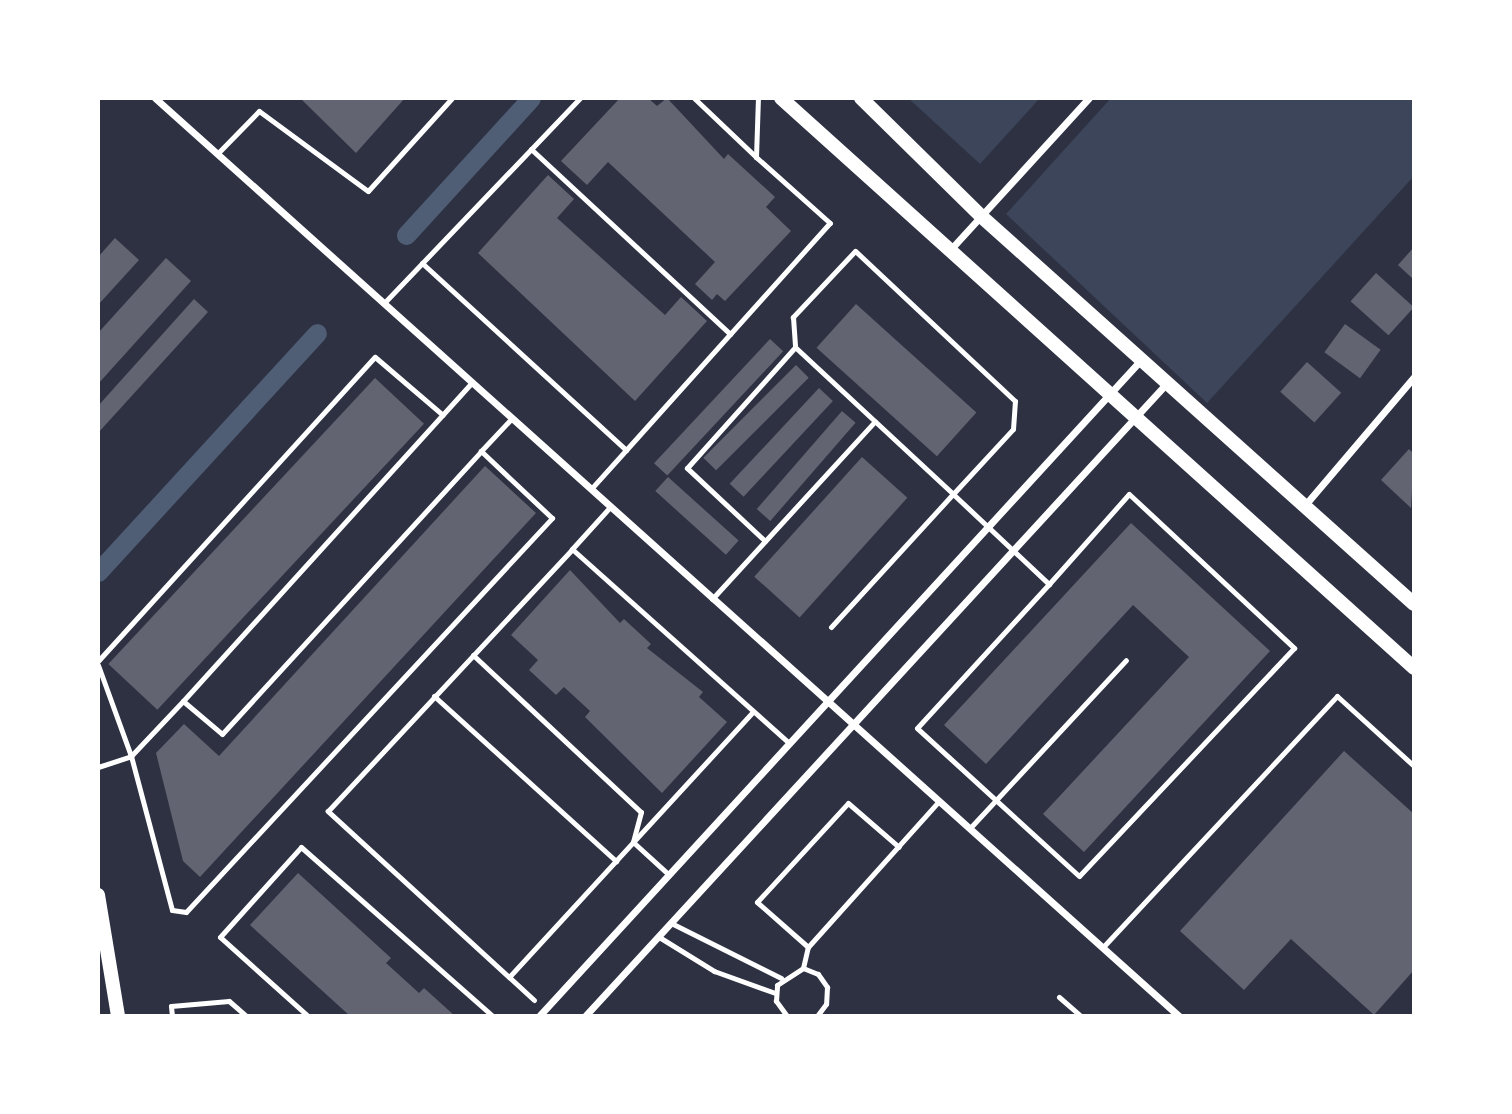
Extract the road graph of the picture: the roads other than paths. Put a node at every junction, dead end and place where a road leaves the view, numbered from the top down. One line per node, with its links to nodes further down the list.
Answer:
1 (155, 98): 10 (street)
2 (452, 98): 10 (lane)
3 (580, 98): 9 (lane)
4 (694, 98): 11 (lane)
5 (758, 98): 11 (lane)
6 (781, 98): 13 (main road)
7 (861, 98): 12 (main road)
8 (1089, 98): 12 (street)
9 (531, 149): 14 (lane); 16 (lane)
10 (217, 154): 15 (street)
11 (756, 157): 16 (lane)
12 (982, 216): 13 (street); 18 (main road)
13 (950, 250): 22 (main road)
14 (422, 264): 15 (lane); 27 (lane)
15 (384, 303): 20 (street)
16 (730, 334): 27 (lane)
17 (795, 348): 26 (lane); 30 (lane); 34 (lane)
18 (1140, 362): 21 (main road); 22 (street)
19 (1414, 377): 31 (street)
20 (472, 383): 23 (lane); 24 (street)
21 (1166, 384): 25 (street); 31 (main road)
22 (1108, 396): 25 (main road); 33 (street)
23 (443, 415): 43 (lane); 46 (lane)
24 (512, 418): 28 (lane); 29 (street)
25 (1134, 419): 36 (street); 44 (main road)
26 (875, 421): 30 (lane); 34 (lane)
27 (626, 450): 29 (lane)
28 (481, 451): 46 (lane); 51 (lane)
29 (591, 489): 32 (street)
30 (953, 494): 33 (lane); 40 (lane)
31 (1305, 505): 39 (main road)
32 (610, 506): 35 (lane); 38 (street)
33 (988, 526): 36 (lane); 47 (street)
34 (765, 541): 38 (lane)
35 (572, 549): 41 (lane); 48 (lane)
36 (1013, 550): 37 (lane); 49 (street)
37 (1049, 583): 54 (lane); 54 (lane)
38 (712, 599): 47 (street)
39 (1414, 604)
40 (831, 627)
41 (473, 655): 45 (lane); 57 (lane)
42 (1126, 660): 54 (lane)
43 (98, 663): 51 (lane)
44 (1414, 668)
45 (434, 696): 59 (lane); 67 (lane)
46 (183, 701): 51 (lane)
47 (827, 702): 49 (street); 50 (street)
48 (753, 712): 50 (lane); 57 (lane)
49 (853, 725): 55 (street); 62 (street)
50 (789, 743): 60 (street)
51 (131, 756): 53 (lane)
52 (1414, 766): 65 (lane)
53 (98, 767)
54 (996, 800): 56 (lane)
55 (939, 801): 56 (street); 58 (lane)
56 (970, 828): 65 (street)
57 (634, 842): 59 (lane); 60 (lane)
58 (898, 847): 64 (lane); 64 (lane)
59 (615, 861): 67 (lane)
60 (668, 874): 77 (street)
61 (98, 895): 72 (main road)
62 (671, 923): 63 (street); 68 (lane)
63 (659, 937): 69 (lane); 78 (street)
64 (808, 947): 66 (lane)
65 (1103, 947): 82 (street)
66 (803, 968): 68 (lane); 80 (lane)
67 (509, 977): 71 (lane)
68 (781, 978): 69 (lane)
69 (775, 993): 79 (lane)
70 (1059, 997): 81 (lane)
71 (534, 1000)
72 (118, 1016)
73 (172, 1016): 74 (lane)
74 (246, 1016)
75 (308, 1016): 76 (lane)
76 (493, 1016)
77 (539, 1016)
78 (585, 1016)
79 (785, 1016)
80 (817, 1016)
81 (1081, 1016)
82 (1179, 1016)

